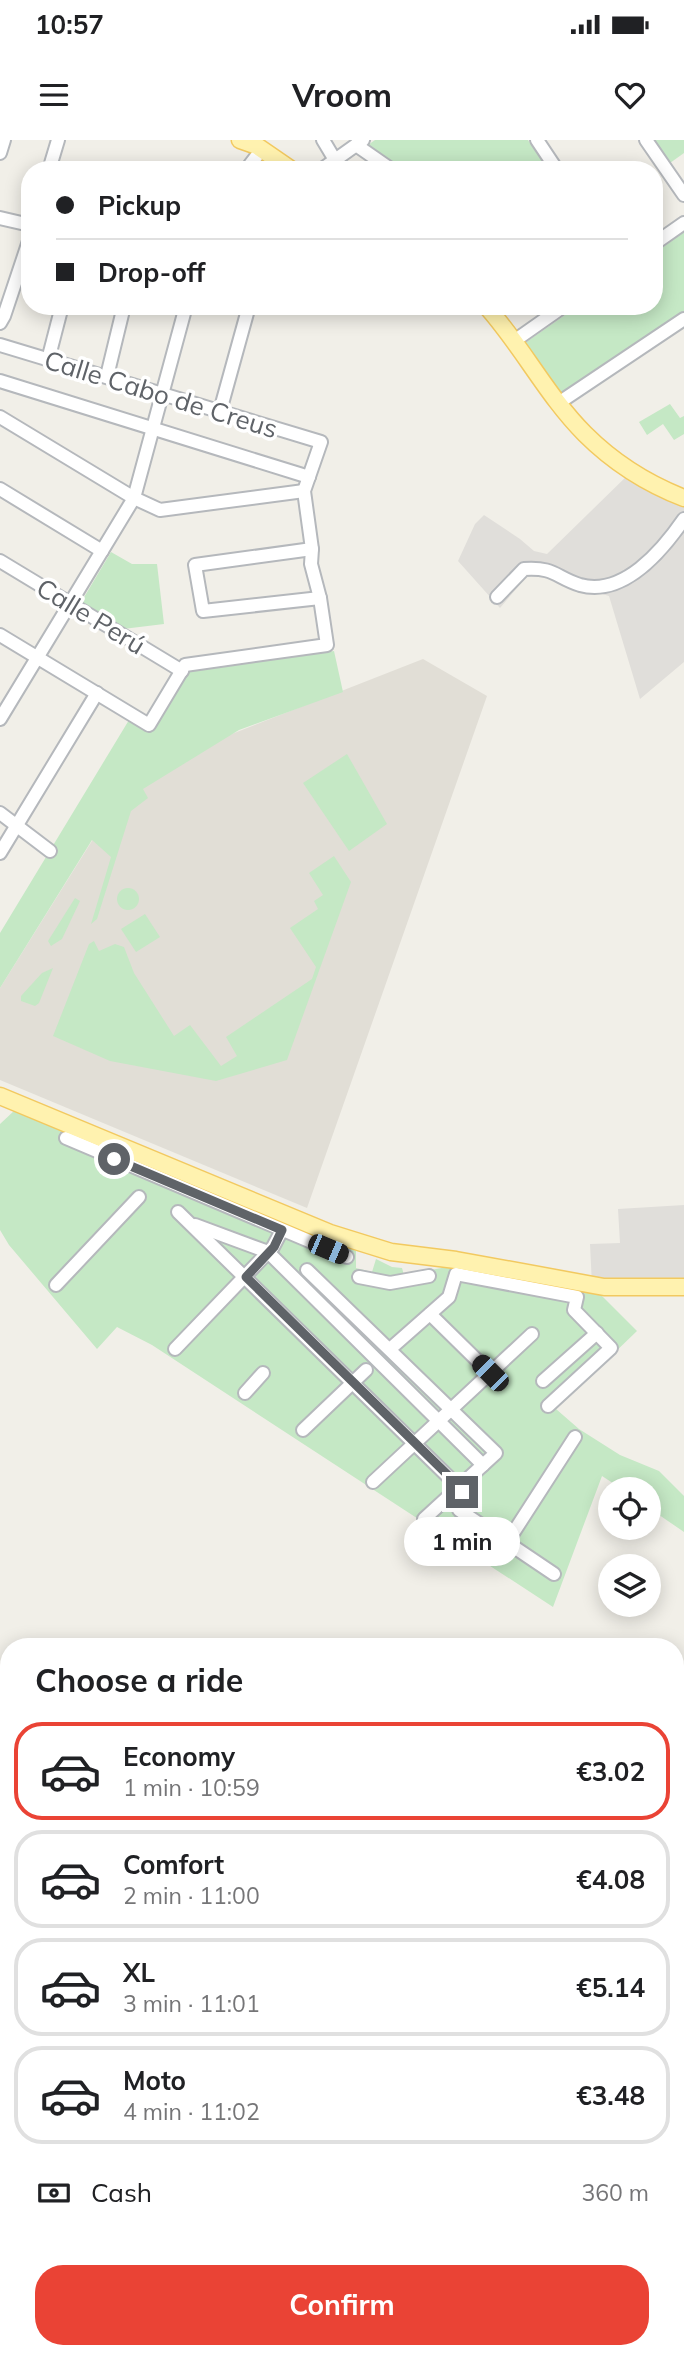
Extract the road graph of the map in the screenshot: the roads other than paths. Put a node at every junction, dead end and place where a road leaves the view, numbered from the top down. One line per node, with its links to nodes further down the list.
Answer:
1 (4, 140): 9 (street)
2 (58, 140): 11 (street)
3 (240, 140): 8 (main road)
4 (323, 140): 10 (street)
5 (537, 140): 15 (street)
6 (646, 140): 16 (street)
7 (359, 142): 10 (street); 14 (street)
8 (265, 143): 12 (street); 13 (main road)
9 (0, 153)
10 (335, 160)
11 (52, 161)
12 (252, 161)
13 (285, 161)
14 (381, 161)
15 (549, 161)
16 (661, 161)
17 (663, 165): 18 (street)
18 (684, 195)
19 (0, 218): 20 (street)
20 (21, 223)
21 (684, 223): 22 (street)
22 (663, 238)
23 (21, 265): 30 (street)
24 (60, 315): 34 (street)
25 (122, 315): 35 (street)
26 (184, 315): 37 (street)
27 (247, 315): 39 (street)
28 (493, 315): 32 (main road)
29 (551, 315): 32 (street)
30 (0, 323)
31 (682, 324): 38 (street)
32 (515, 344): 38 (main road)
33 (0, 345): 34 (street, Calle Cabo de Creus)
34 (48, 360): 35 (street, Calle Cabo de Creus)
35 (107, 376): 37 (street, Calle Cabo de Creus)
36 (0, 382): 41 (street)
37 (163, 393): 39 (street, Calle Cabo de Creus); 41 (street)
38 (561, 405): 46 (main road)
39 (220, 411): 42 (street, Calle Cabo de Creus)
40 (0, 417): 45 (street)
41 (153, 429): 42 (street); 45 (street)
42 (309, 477): 44 (street)
43 (0, 489): 49 (street)
44 (304, 491): 45 (street); 48 (street)
45 (134, 498): 49 (street)
46 (684, 498)
47 (684, 519): 51 (street)
48 (313, 549): 52 (street); 52 (street)
49 (102, 551): 53 (street)
50 (0, 561): 53 (street, Calle Perú)
51 (497, 597)
52 (320, 598): 56 (street)
53 (70, 603): 55 (street); 56 (street, Calle Perú)
54 (0, 635): 55 (street)
55 (37, 658): 57 (street); 58 (street)
56 (181, 671): 57 (street)
57 (97, 694): 60 (street)
58 (0, 719)
59 (0, 813): 60 (street)
60 (16, 826): 61 (street); 62 (street)
61 (50, 851)
62 (0, 853)
63 (0, 1096): 76 (main road)
64 (66, 1138): 68 (street)
65 (139, 1197): 75 (street)
66 (178, 1212): 67 (street)
67 (190, 1223): 69 (street); 73 (street)
68 (282, 1230): 69 (street); 70 (street)
69 (268, 1252): 73 (street); 90 (street)
70 (347, 1257)
71 (307, 1270): 81 (street)
72 (429, 1276): 74 (street)
73 (246, 1277): 80 (street); 86 (street)
74 (359, 1277)
75 (57, 1285)
76 (684, 1287)
77 (430, 1314): 78 (street); 81 (street); 84 (street)
78 (597, 1333): 85 (street); 88 (street)
79 (532, 1334): 84 (street)
80 (175, 1349)
81 (390, 1349): 89 (street)
82 (366, 1370): 86 (street)
83 (263, 1373): 87 (street)
84 (490, 1373): 89 (street)
85 (543, 1381)
86 (353, 1382): 91 (street); 93 (street)
87 (245, 1393)
88 (548, 1406)
89 (451, 1409): 90 (street); 94 (street)
90 (439, 1421): 93 (street); 94 (street)
91 (307, 1425)
92 (575, 1437): 100 (street)
93 (416, 1443): 95 (street); 96 (street)
94 (483, 1465): 96 (street)
95 (373, 1482)
96 (460, 1487): 97 (street); 99 (street)
97 (471, 1499)
98 (459, 1510): 100 (street)
99 (424, 1518)
100 (507, 1541): 101 (street); 102 (street)
101 (497, 1558)
102 (554, 1574)

